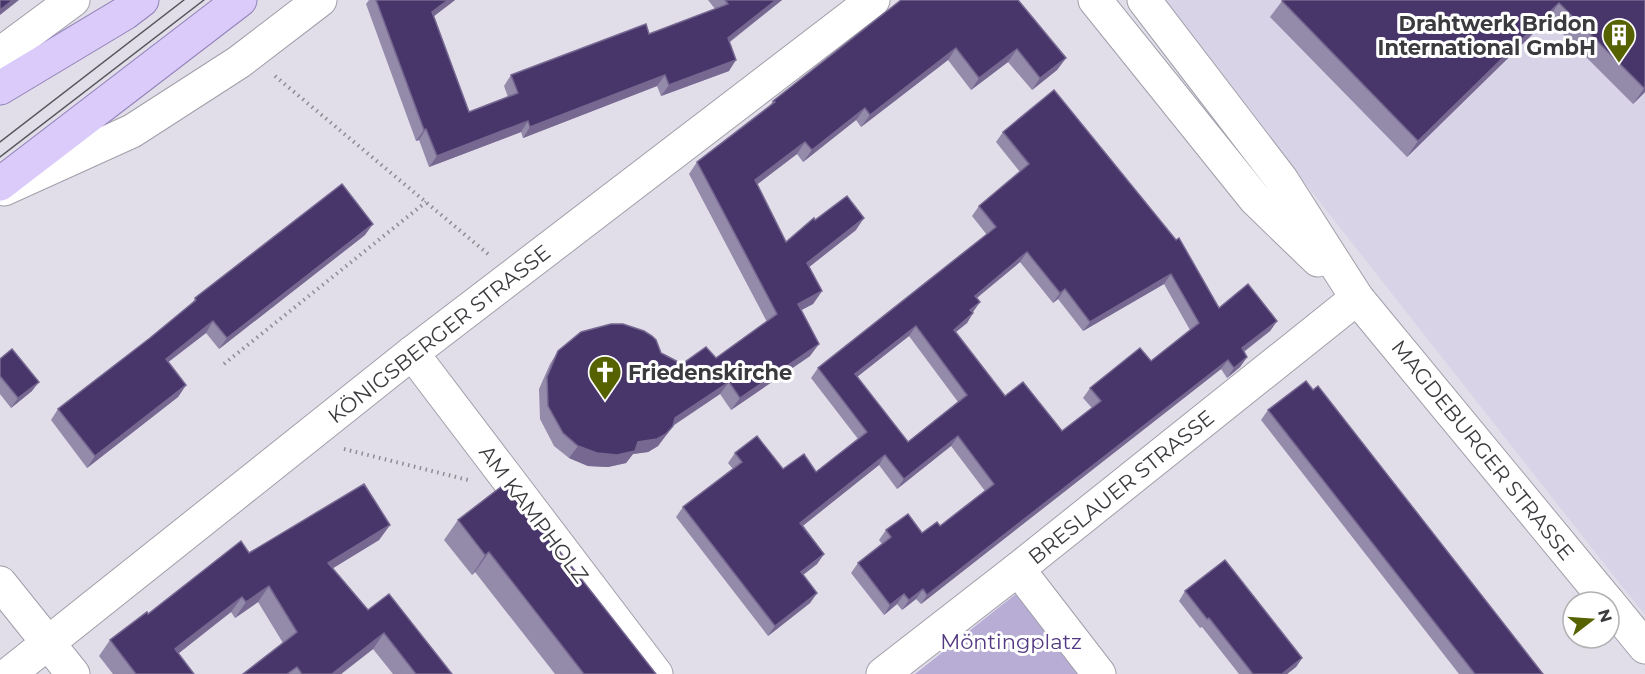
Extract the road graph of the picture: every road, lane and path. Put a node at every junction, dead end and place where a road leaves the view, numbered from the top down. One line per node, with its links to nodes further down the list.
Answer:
1 (73, 0): 8 (street)
2 (142, 0): 10 (main road)
3 (240, 0): 11 (main road)
4 (320, 0): 9 (street)
5 (873, 0): 14 (street, KÖNIGSBERGER STRASSE)
6 (1095, 0): 15 (street, MAGDEBURGER STRASSE)
7 (1144, 0): 15 (street, MAGDEBURGER STRASSE)
8 (0, 54)
9 (249, 54): 12 (street); 13 (path)
10 (0, 88)
11 (0, 184)
12 (0, 191)
13 (426, 202): 14 (path); 17 (path)
14 (514, 275): 16 (street, KÖNIGSBERGER STRASSE)
15 (1358, 298): 20 (street, BRESLAUER STRASSE); 22 (street, MAGDEBURGER STRASSE)
16 (412, 353): 18 (street, KÖNIGSBERGER STRASSE); 19 (street, AM KAMPHOLZ)
17 (224, 364)
18 (306, 439): 19 (path); 23 (street, KÖNIGSBERGER STRASSE)
19 (519, 493): 26 (street, AM KAMPHOLZ)
20 (1018, 569): 27 (street, BRESLAUER STRASSE); 28 (street)
21 (0, 583): 23 (street)
22 (1627, 618)
23 (50, 643): 24 (street, KÖNIGSBERGER STRASSE); 25 (street)
24 (9, 674)
25 (73, 674)
26 (656, 674)
27 (883, 674)
28 (1100, 674)

